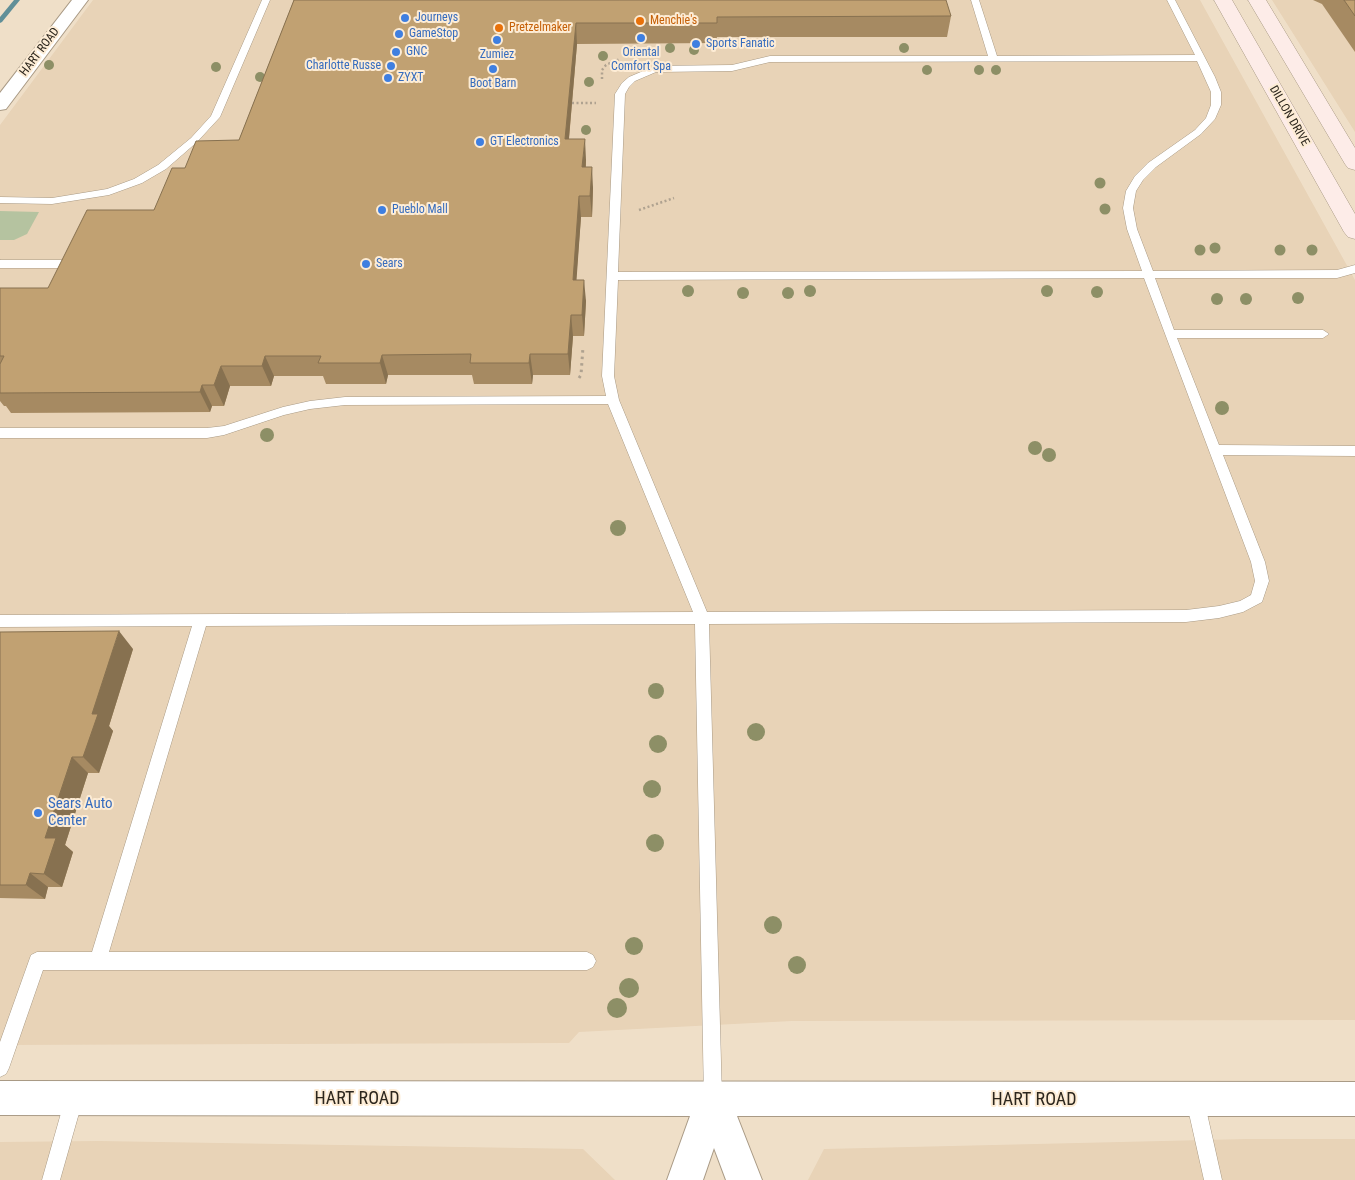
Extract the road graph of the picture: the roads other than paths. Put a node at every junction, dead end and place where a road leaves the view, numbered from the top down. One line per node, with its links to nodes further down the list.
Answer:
1 (80, 0): 9 (street, HART ROAD)
2 (266, 0): 11 (lane)
3 (975, 0): 8 (lane)
4 (1171, 0): 7 (lane)
5 (1223, 0): 12 (main road, DILLON DRIVE)
6 (1258, 0): 10 (main road)
7 (1201, 58): 8 (lane); 16 (lane)
8 (994, 59): 17 (lane)
9 (0, 105)
10 (1355, 164)
11 (0, 200)
12 (1355, 232)
13 (0, 264): 14 (lane)
14 (66, 264)
15 (1355, 269): 16 (lane)
16 (1148, 274): 17 (lane); 18 (lane)
17 (612, 276): 20 (lane)
18 (1170, 334): 19 (lane); 22 (lane)
19 (1324, 334)
20 (613, 400): 21 (lane); 24 (lane)
21 (0, 433)
22 (1215, 450): 23 (lane); 24 (lane)
23 (1355, 451)
24 (702, 618): 25 (lane); 32 (lane)
25 (201, 620): 26 (lane); 28 (lane)
26 (0, 621)
27 (587, 961): 28 (lane)
28 (98, 962): 29 (lane)
29 (0, 1068)
30 (0, 1098): 31 (street, HART ROAD)
31 (74, 1098): 32 (street, HART ROAD); 35 (lane)
32 (713, 1099): 34 (street, HART ROAD); 36 (street); 37 (street)
33 (1355, 1099): 34 (street, HART ROAD)
34 (1195, 1100): 38 (lane)
35 (51, 1180)
36 (685, 1180)
37 (744, 1180)
38 (1213, 1180)

